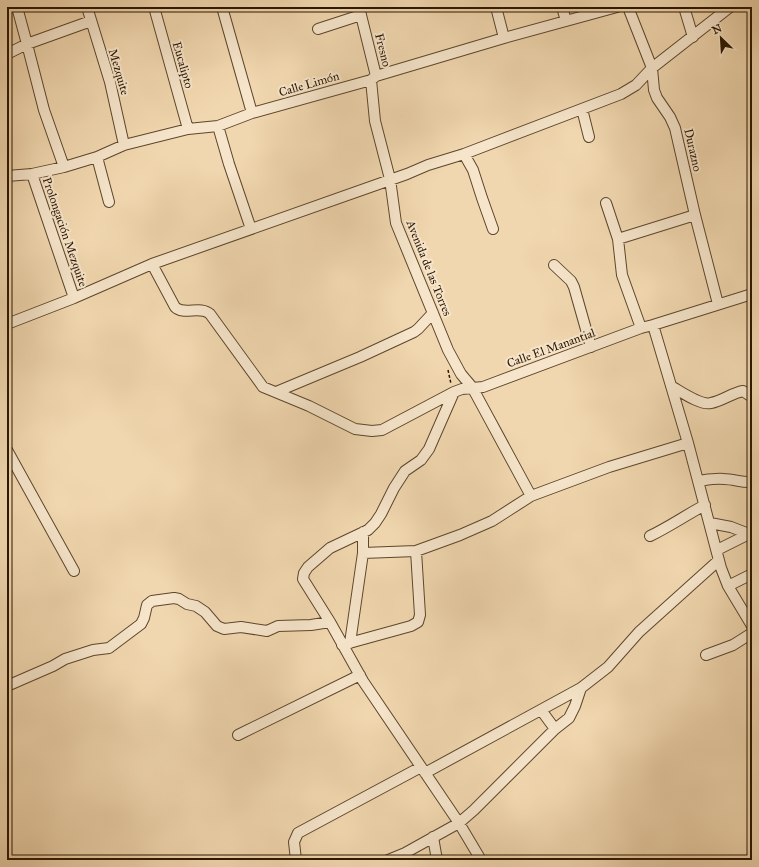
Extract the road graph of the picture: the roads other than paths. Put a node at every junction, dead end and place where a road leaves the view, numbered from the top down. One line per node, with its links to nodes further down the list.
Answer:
1 (17, 7): 17 (street)
2 (87, 7): 12 (street, Mezquite)
3 (154, 7): 24 (street, Eucalipto)
4 (222, 7): 22 (street)
5 (496, 7): 16 (street)
6 (562, 7): 13 (street)
7 (617, 7): 13 (street, Calle Limón)
8 (628, 7): 19 (street, Durazno)
9 (684, 7): 15 (street)
10 (730, 7): 15 (street)
11 (360, 11): 14 (street); 20 (street, Fresno)
12 (91, 21): 17 (street); 26 (street, Mezquite)
13 (566, 21): 16 (street, Calle Limón)
14 (318, 29)
15 (693, 37): 19 (street)
16 (504, 38): 20 (street, Calle Limón)
17 (28, 44): 18 (street); 29 (street)
18 (7, 54)
19 (652, 68): 21 (street); 35 (street, Durazno)
20 (373, 78): 22 (street, Calle Limón); 32 (street, Avenida de las Torres)
21 (582, 109): 25 (street); 27 (street)
22 (252, 113): 23 (street, Calle Limón)
23 (218, 126): 24 (street, Calle Limón); 36 (street)
24 (188, 129): 26 (street, Calle Limón)
25 (590, 137)
26 (124, 146): 28 (street, Calle Limón)
27 (464, 154): 32 (street); 37 (street)
28 (97, 157): 29 (street, Calle Limón); 33 (street)
29 (64, 167): 30 (street, Calle Limón)
30 (32, 174): 31 (street, Calle Limón); 42 (street, Prolongación Mezquite)
31 (7, 176)
32 (390, 179): 36 (street); 44 (street, Avenida de las Torres)
33 (109, 202)
34 (606, 203): 38 (street)
35 (695, 215): 38 (street); 43 (street, Durazno)
36 (251, 229): 39 (street)
37 (494, 230)
38 (618, 239): 47 (street)
39 (152, 264): 42 (street); 51 (street)
40 (554, 265): 48 (street)
41 (752, 294): 43 (street, Calle El Manantial)
42 (74, 298): 45 (street)
43 (718, 304): 46 (street, Calle El Manantial)
44 (433, 313): 50 (street, Avenida de las Torres); 51 (street)
45 (7, 323)
46 (653, 325): 47 (street, Calle El Manantial); 49 (street)
47 (641, 328): 48 (street, Calle El Manantial)
48 (591, 347): 50 (street, Calle El Manantial)
49 (671, 386): 53 (street); 54 (street)
50 (472, 387): 52 (street, Calle El Manantial); 58 (street, Avenida de las Torres)
51 (276, 392): 52 (street, Calle El Manantial)
52 (454, 392): 61 (street)
53 (752, 397)
54 (688, 443): 56 (street); 58 (street)
55 (7, 450): 67 (street)
56 (698, 481): 57 (street); 59 (street)
57 (752, 482)
58 (531, 496): 64 (street)
59 (705, 505): 60 (street); 63 (street)
60 (710, 523): 62 (street); 66 (street)
61 (364, 532): 65 (street); 70 (street)
62 (751, 534): 66 (street)
63 (650, 536)
64 (416, 551): 65 (street); 73 (street)
65 (363, 553): 73 (street)
66 (718, 555): 69 (street); 77 (street)
67 (74, 571)
68 (752, 574): 69 (street)
69 (728, 586): 71 (street)
70 (330, 622): 73 (street); 76 (street)
71 (752, 626)
72 (752, 633): 74 (street)
73 (346, 644): 75 (street)
74 (706, 655)
75 (360, 675): 80 (street); 81 (street)
76 (7, 686)
77 (580, 688): 78 (street); 79 (street)
78 (540, 710): 79 (street); 81 (street)
79 (555, 729): 82 (street)
80 (238, 735)
81 (423, 770): 82 (street); 84 (street)
82 (459, 823): 83 (street); 87 (street)
83 (433, 837): 85 (street); 86 (street)
84 (296, 860)
85 (388, 860)
86 (437, 860)
87 (481, 860)

